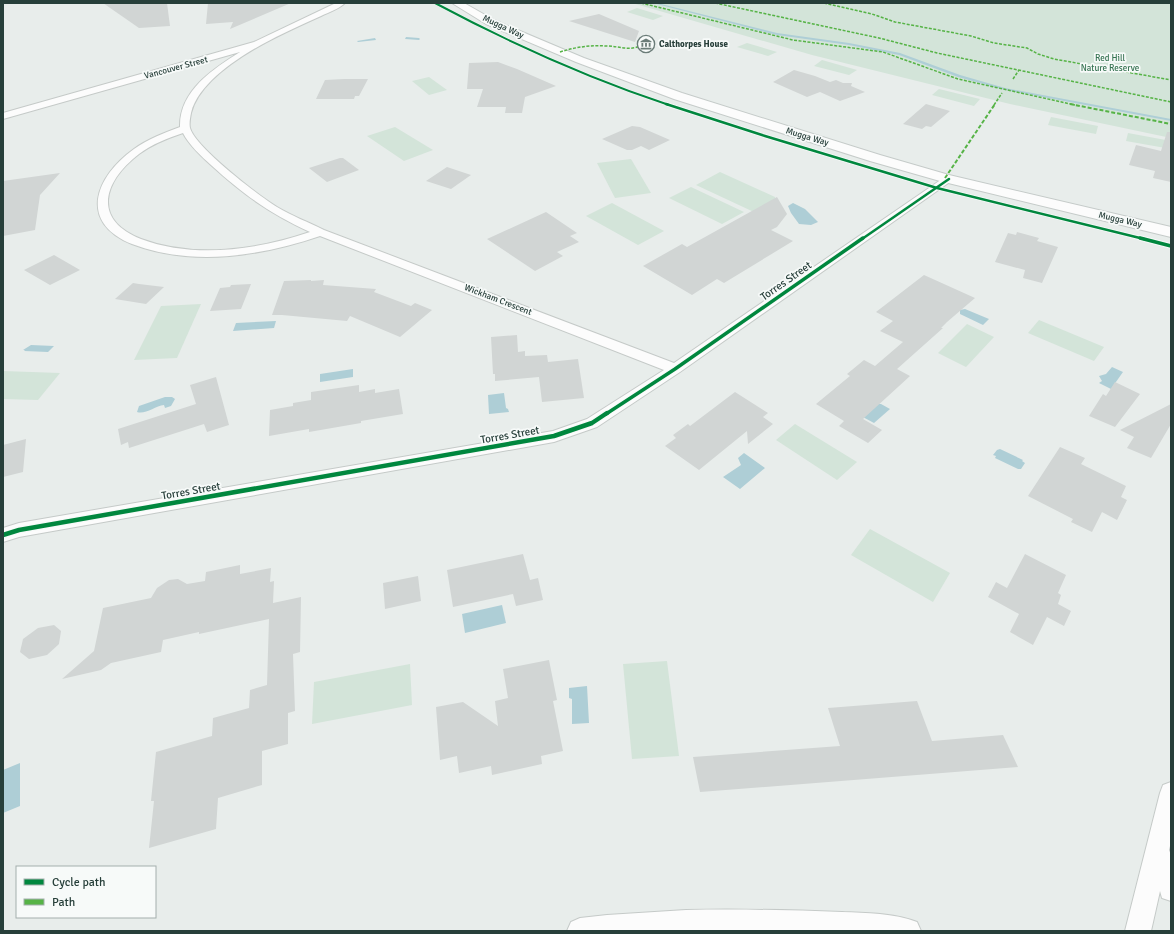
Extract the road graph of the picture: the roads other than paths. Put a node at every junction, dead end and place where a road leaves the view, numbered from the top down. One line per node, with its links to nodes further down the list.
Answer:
1 (342, 3): 3 (street, Vancouver Street)
2 (457, 3): 8 (main road, Mugga Way)
3 (257, 44): 4 (street, Vancouver Street); 5 (street)
4 (184, 65): 5 (street); 6 (street, Vancouver Street)
5 (218, 70): 7 (street)
6 (3, 116)
7 (185, 129): 9 (street, Wickham Crescent); 9 (street)
8 (949, 179): 10 (main road, Mugga Way); 11 (street, Torres Street)
9 (320, 232): 11 (street, Wickham Crescent)
10 (1171, 232)
11 (675, 369): 12 (street, Torres Street)
12 (3, 535)
13 (1171, 793): 14 (street)
14 (1157, 848): 15 (street); 18 (street)
15 (1171, 889)
16 (580, 931): 17 (street)
17 (908, 931)
18 (1138, 931)

